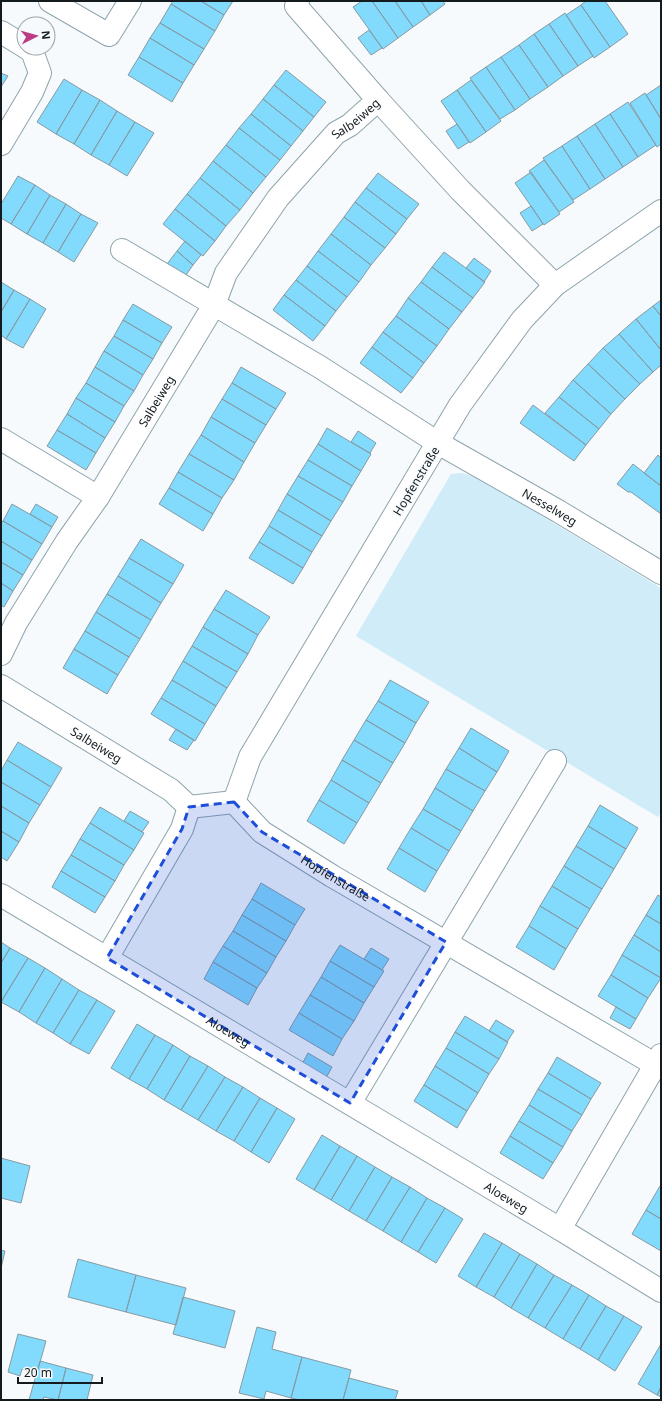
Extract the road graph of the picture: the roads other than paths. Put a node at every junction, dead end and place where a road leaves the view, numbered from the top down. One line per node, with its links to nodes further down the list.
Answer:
1 (50, 1): 2 (street)
2 (130, 1)
3 (298, 1): 7 (street)
4 (1, 32): 5 (street)
5 (16, 41)
6 (32, 56): 8 (street)
7 (378, 100): 11 (street, Salbeiweg); 12 (street, Salbeiweg)
8 (1, 144)
9 (661, 211): 11 (street, Hopfenstraße)
10 (122, 250): 12 (street)
11 (555, 285): 14 (street, Hopfenstraße)
12 (214, 305): 14 (street); 15 (street, Salbeiweg)
13 (1, 439): 15 (street)
14 (438, 443): 16 (street, Nesselweg); 20 (street, Hopfenstraße)
15 (98, 497): 17 (street, Salbeiweg)
16 (661, 573)
17 (1, 654)
18 (1, 686): 21 (street, Salbeiweg)
19 (555, 761): 23 (street)
20 (234, 802): 21 (street); 23 (street, Hopfenstraße)
21 (189, 807): 24 (street)
22 (1, 895): 24 (street, Aloeweg)
23 (446, 942): 25 (street, Hopfenstraße); 26 (street)
24 (107, 958): 26 (street, Aloeweg)
25 (659, 1062): 27 (street)
26 (350, 1103): 27 (street, Aloeweg)
27 (560, 1228): 28 (street, Aloeweg)
28 (661, 1291)

